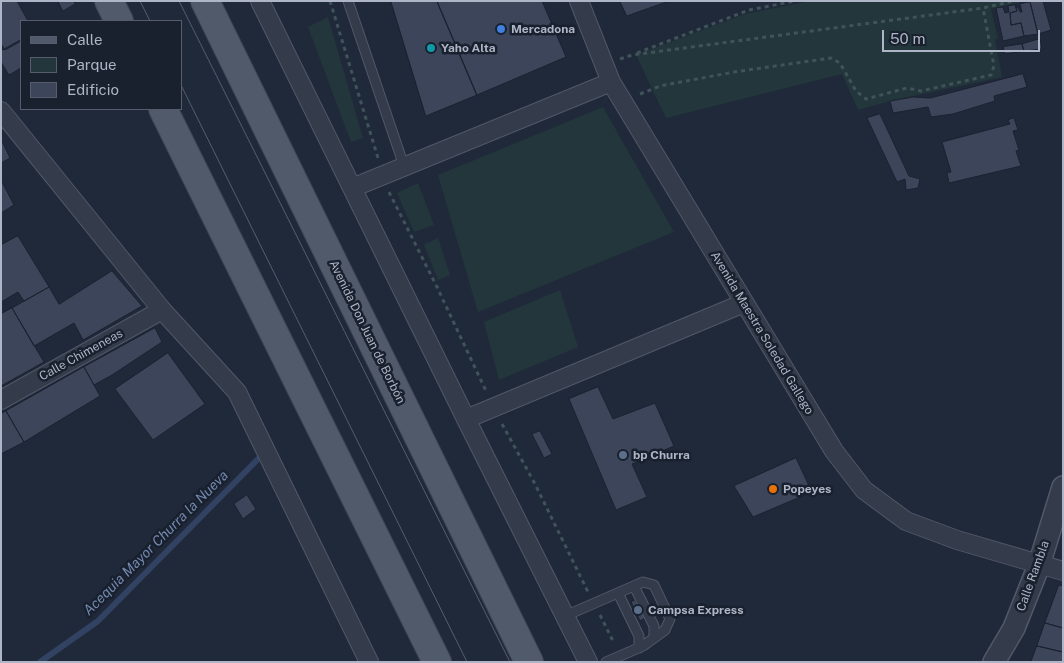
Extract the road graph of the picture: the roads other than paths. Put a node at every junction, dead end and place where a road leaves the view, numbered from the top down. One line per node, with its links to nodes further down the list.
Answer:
1 (109, 1): 6 (main road)
2 (205, 1): 26 (main road, Avenida Don Juan de Borbón)
3 (260, 1): 11 (street)
4 (348, 1): 10 (lane)
5 (579, 1): 7 (street, Avenida Maestra Soledad Gallego)
6 (118, 20)
7 (611, 82): 10 (street); 12 (street, Avenida Maestra Soledad Gallego)
8 (163, 110): 25 (main road)
9 (1, 111): 13 (street)
10 (404, 166): 11 (street)
11 (352, 188): 15 (street)
12 (744, 304): 15 (street); 17 (street, Avenida Maestra Soledad Gallego)
13 (162, 310): 14 (street, Calle Chimeneas); 24 (street)
14 (1, 400)
15 (466, 420): 21 (street)
16 (1063, 487): 17 (street, Calle Rambla)
17 (1038, 565): 18 (street, Avenida Maestra Soledad Gallego); 29 (street, Calle Rambla)
18 (1063, 571)
19 (634, 586): 20 (lane); 22 (lane); 22 (lane)
20 (618, 593): 21 (lane); 23 (lane)
21 (565, 616): 27 (street)
22 (654, 638): 23 (lane)
23 (639, 648): 28 (lane)
24 (369, 662)
25 (438, 662)
26 (530, 662)
27 (588, 662)
28 (606, 662)
29 (994, 662)

